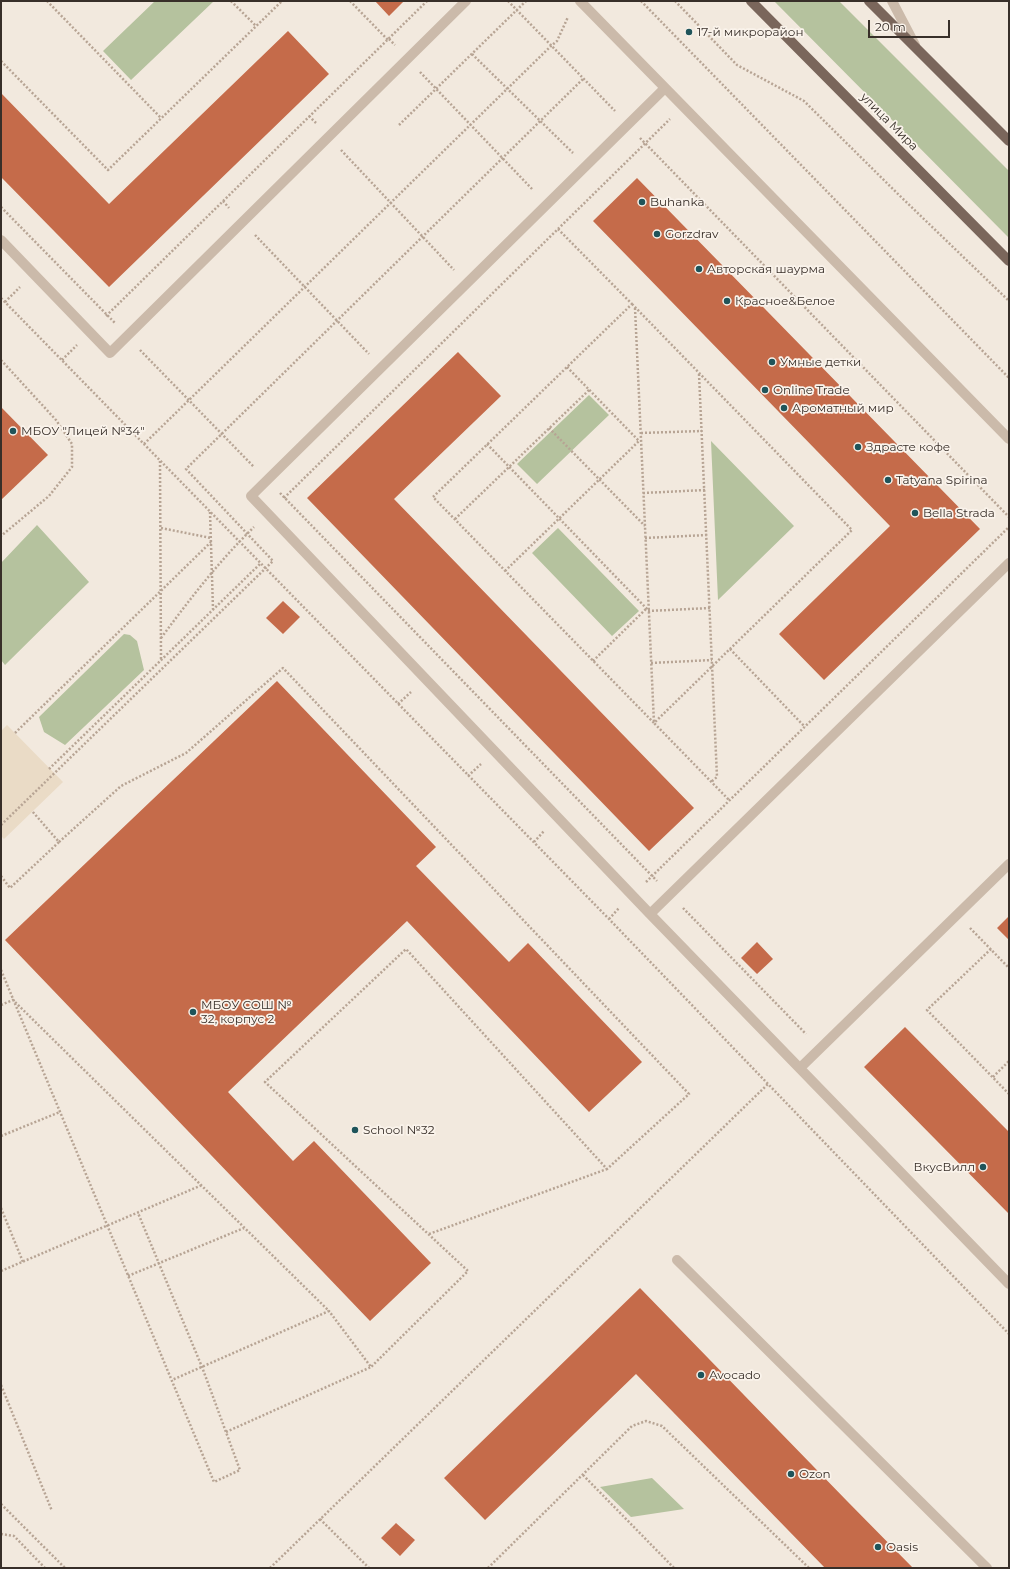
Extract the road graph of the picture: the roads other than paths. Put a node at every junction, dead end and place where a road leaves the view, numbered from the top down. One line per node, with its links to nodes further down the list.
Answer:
1 (466, 1): 9 (lane)
2 (580, 1): 7 (lane)
3 (751, 1): 10 (main road, улица Мира)
4 (869, 1): 6 (main road)
5 (892, 1): 6 (lane)
6 (917, 49): 8 (main road)
7 (665, 88): 11 (lane); 14 (lane)
8 (1009, 141)
9 (1, 240)
10 (1009, 261)
11 (1009, 439)
12 (1009, 563): 14 (lane)
13 (1009, 864): 15 (lane)
14 (650, 914): 15 (lane)
15 (800, 1068): 17 (lane)
16 (677, 1260): 18 (lane)
17 (1009, 1284)
18 (987, 1568)

